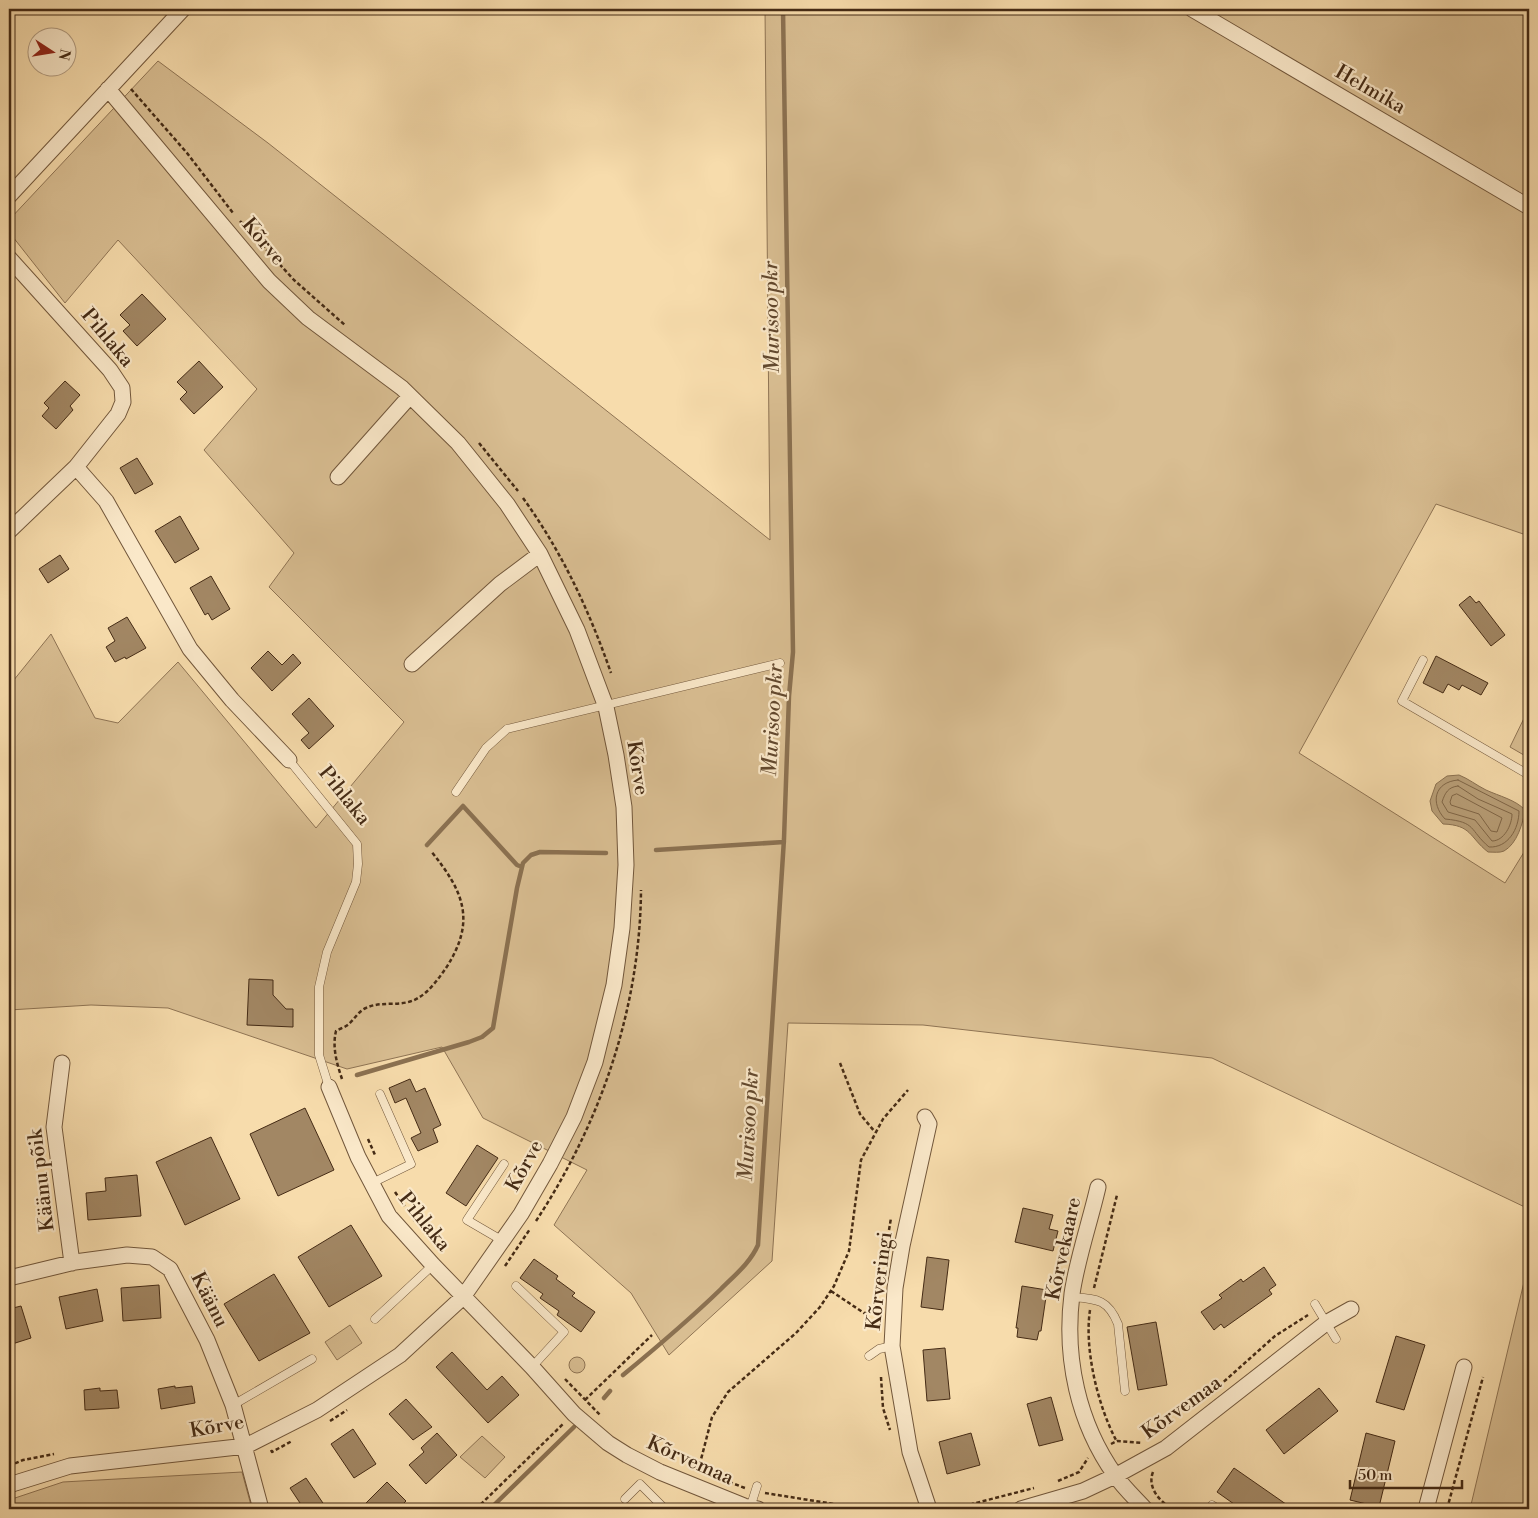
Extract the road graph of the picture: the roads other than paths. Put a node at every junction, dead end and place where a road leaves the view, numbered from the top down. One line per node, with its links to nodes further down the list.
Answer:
1 (183, 9): 3 (street)
2 (1192, 9): 5 (street, Helmika)
3 (108, 89): 4 (street); 7 (street, Kõrve)
4 (9, 196)
5 (1529, 207)
6 (9, 258): 8 (street, Pihlaka)
7 (410, 396): 9 (street); 11 (street, Kõrve)
8 (76, 467): 10 (street); 16 (street, Pihlaka)
9 (338, 477)
10 (9, 531)
11 (540, 554): 14 (street); 15 (street, Kõrve)
12 (1423, 660): 17 (lane)
13 (780, 663): 15 (lane)
14 (412, 664)
15 (606, 707): 18 (lane); 26 (street, Kõrve)
16 (289, 760): 20 (lane, Pihlaka)
17 (1529, 774)
18 (456, 792)
19 (62, 1063): 27 (street, Käänu põik)
20 (329, 1087): 24 (street, Pihlaka)
21 (380, 1094): 24 (lane)
22 (925, 1117): 38 (street, Kõrveringi)
23 (504, 1164): 26 (lane)
24 (372, 1183): 28 (street, Pihlaka)
25 (1098, 1187): 32 (street, Kõrvekaare)
26 (503, 1241): 31 (street, Kõrve)
27 (72, 1263): 29 (street, Käänu); 44 (street, Käänu)
28 (433, 1265): 31 (street, Pihlaka); 35 (lane)
29 (9, 1278)
30 (516, 1286): 41 (lane)
31 (463, 1297): 41 (street, Pihlaka); 46 (street, Kõrve)
32 (1072, 1297): 43 (lane); 47 (street, Kõrvekaare)
33 (1316, 1306): 36 (lane)
34 (1351, 1309): 36 (street, Kõrvemaa)
35 (375, 1319)
36 (1326, 1323): 37 (lane); 47 (street, Kõrvemaa)
37 (1336, 1339)
38 (892, 1346): 39 (lane); 52 (street, Kõrveringi)
39 (869, 1356)
40 (312, 1359): 44 (lane)
41 (532, 1367): 45 (street, Pihlaka)
42 (1464, 1367): 57 (street)
43 (1125, 1390)
44 (233, 1405): 46 (street, Käänu)
45 (608, 1442): 51 (street, Kõrvemaa)
46 (246, 1446): 48 (street, Kõrve); 53 (street, Käänu)
47 (1115, 1476): 55 (street, Kõrvemaa); 56 (street, Kõrvekaare)
48 (9, 1485)
49 (756, 1488): 51 (lane)
50 (625, 1499): 54 (lane)
51 (748, 1508)
52 (928, 1508)
53 (261, 1509)
54 (665, 1509)
55 (1021, 1509)
56 (1145, 1509)
57 (1426, 1509)

